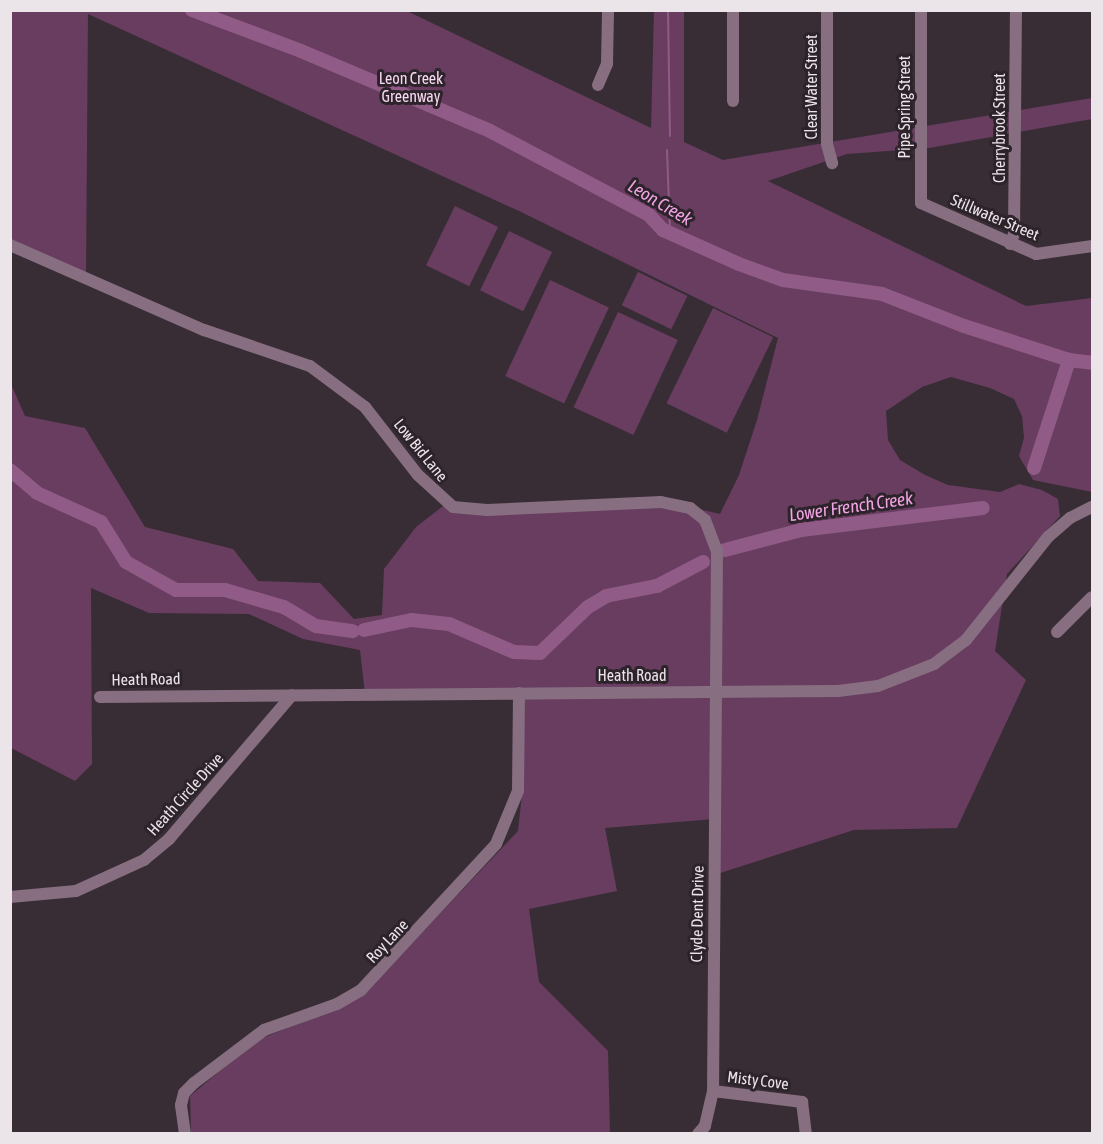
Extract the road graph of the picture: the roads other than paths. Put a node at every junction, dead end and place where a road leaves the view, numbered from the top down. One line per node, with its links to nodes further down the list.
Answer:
1 (608, 10): 6 (street)
2 (733, 10): 7 (street)
3 (827, 10): 8 (street, Clear Water Street)
4 (921, 10): 9 (street, Pipe Spring Street)
5 (1016, 10): 10 (street, Cherrybrook Street)
6 (598, 85)
7 (733, 101)
8 (832, 163)
9 (921, 203): 10 (street, Stillwater Street)
10 (1010, 244): 12 (street, Stillwater Street)
11 (10, 245): 16 (street, Low Bid Lane)
12 (1092, 246)
13 (1092, 507): 16 (street, Heath Road)
14 (1092, 597): 15 (street)
15 (1057, 632)
16 (716, 691): 17 (street, Heath Road); 21 (street, Clyde Dent Drive)
17 (519, 693): 18 (street, Heath Road); 22 (street, Roy Lane)
18 (292, 695): 19 (street, Heath Road); 20 (street, Heath Circle Drive)
19 (100, 697)
20 (10, 897)
21 (713, 1091): 23 (street, Clyde Dent Drive); 24 (street, Misty Cove)
22 (185, 1134)
23 (698, 1134)
24 (806, 1134)

